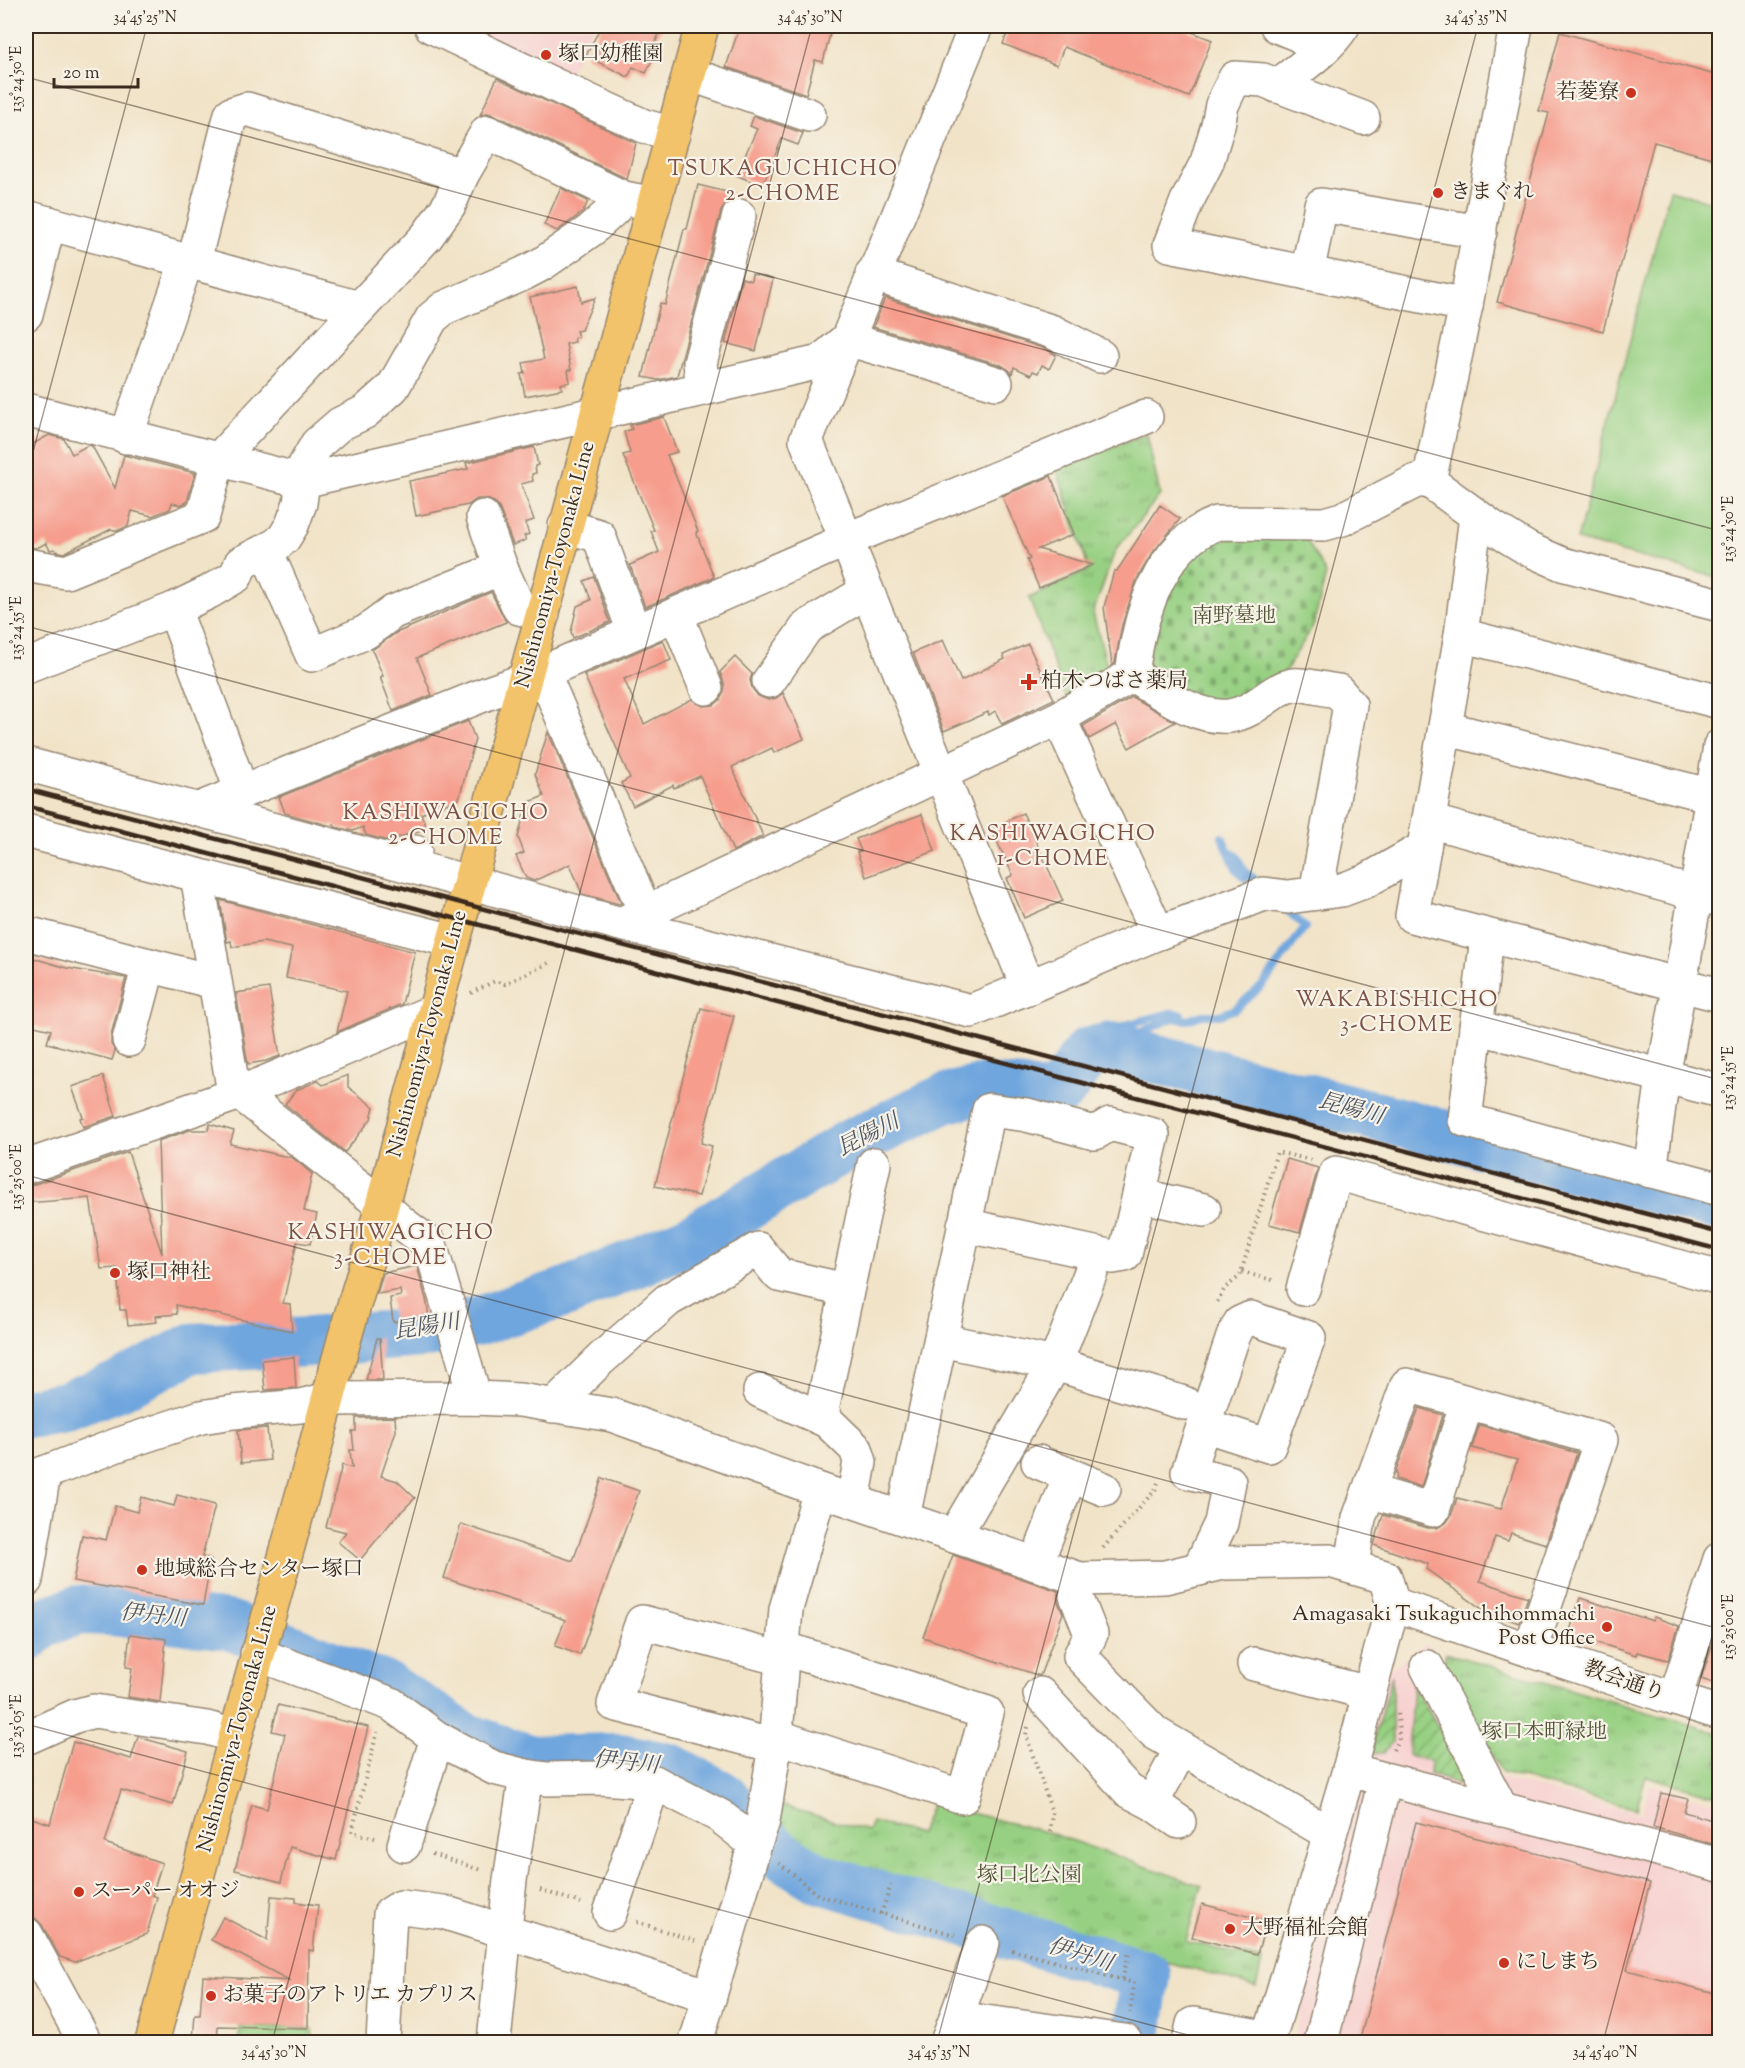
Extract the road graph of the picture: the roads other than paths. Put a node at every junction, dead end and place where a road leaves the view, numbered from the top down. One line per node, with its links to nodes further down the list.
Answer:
1 (702, 26): 8 (main road, Nishinomiya-Toyonaka Line)
2 (976, 26): 20 (street)
3 (1277, 26): 7 (street)
4 (1343, 26): 7 (street)
5 (1516, 26): 17 (street)
6 (438, 27): 12 (street)
7 (1320, 52): 9 (street)
8 (689, 74): 10 (street); 12 (main road, Nishinomiya-Toyonaka Line)
9 (1277, 86): 11 (street); 19 (street)
10 (809, 115)
11 (1363, 118)
12 (673, 134): 14 (main road, Nishinomiya-Toyonaka Line)
13 (462, 175): 14 (street); 18 (street); 22 (street)
14 (639, 201): 29 (main road, Nishinomiya-Toyonaka Line); 33 (street)
15 (739, 216): 27 (street)
16 (37, 220): 18 (street); 23 (street)
17 (1480, 232): 19 (street); 21 (street)
18 (187, 260): 22 (street); 31 (street)
19 (1307, 273): 21 (street)
20 (872, 274): 24 (street); 25 (street)
21 (1466, 305): 34 (street)
22 (359, 308): 32 (street)
23 (26, 314)
24 (847, 339): 26 (street); 27 (street); 38 (street)
25 (1100, 356)
26 (996, 383)
27 (703, 389): 29 (street)
28 (26, 410): 31 (street)
29 (596, 414): 33 (street); 37 (main road, Nishinomiya-Toyonaka Line)
30 (1146, 417): 38 (street)
31 (126, 437): 32 (street)
32 (218, 460): 33 (street); 40 (street)
33 (303, 481): 39 (street)
34 (1429, 481): 35 (street); 50 (street)
35 (1476, 516): 43 (street); 48 (street)
36 (483, 517): 41 (street)
37 (565, 526): 45 (main road, Nishinomiya-Toyonaka Line); 47 (street)
38 (846, 540): 42 (street); 46 (street)
39 (266, 551): 41 (street); 44 (street)
40 (26, 565)
41 (501, 568): 45 (street)
42 (867, 591): 52 (street); 59 (street)
43 (1719, 605)
44 (174, 609): 49 (street); 60 (street)
45 (543, 614): 51 (main road, Nishinomiya-Toyonaka Line)
46 (676, 614): 47 (street); 53 (street)
47 (634, 632): 51 (street)
48 (1461, 635): 54 (street); 56 (street)
49 (26, 666)
50 (1132, 675): 55 (street); 67 (street)
51 (534, 676): 60 (street); 65 (main road, Nishinomiya-Toyonaka Line); 69 (street)
52 (769, 681)
53 (706, 688)
54 (1719, 702)
55 (1059, 718): 59 (street); 71 (street)
56 (1445, 728): 61 (street); 64 (street)
57 (1719, 746): 61 (street)
58 (26, 764): 62 (street)
59 (941, 774): 69 (street); 77 (street)
60 (242, 792): 62 (street)
61 (1715, 797): 68 (street)
62 (199, 809): 65 (street)
63 (26, 831): 66 (street)
64 (1426, 834): 67 (street); 68 (street); 72 (street)
65 (472, 874): 69 (street); 73 (main road, Nishinomiya-Toyonaka Line)
66 (197, 875): 73 (street); 75 (street)
67 (1316, 893): 71 (street)
68 (1708, 897): 76 (street)
69 (633, 918): 77 (street)
70 (26, 933): 74 (street)
71 (1158, 933): 77 (street)
72 (1487, 937): 76 (street); 80 (street)
73 (453, 941): 79 (main road, Nishinomiya-Toyonaka Line)
74 (149, 965): 75 (street); 81 (street)
75 (214, 982): 84 (street)
76 (1679, 985): 78 (street); 82 (street)
77 (1028, 988)
78 (1719, 995)
79 (434, 1011): 84 (street); 90 (main road, Nishinomiya-Toyonaka Line)
80 (1476, 1027): 82 (street); 87 (street)
81 (129, 1040)
82 (1663, 1077): 83 (street); 87 (street)
83 (1719, 1091)
84 (240, 1093): 86 (street); 90 (street)
85 (874, 1164): 96 (street)
86 (26, 1167)
87 (1650, 1171): 88 (street)
88 (1719, 1189)
89 (1139, 1195): 91 (street); 92 (street); 93 (street)
90 (382, 1204): 100 (street); 101 (main road, Nishinomiya-Toyonaka Line)
91 (1204, 1210)
92 (964, 1225): 93 (street); 97 (street)
93 (1098, 1254): 98 (street)
94 (1719, 1278): 95 (street)
95 (1303, 1289)
96 (846, 1290): 103 (street); 104 (street)
97 (941, 1340): 98 (street); 112 (street)
98 (1055, 1364): 113 (street); 117 (street)
99 (760, 1390): 104 (street)
100 (475, 1398): 101 (street); 103 (street)
101 (329, 1399): 106 (street); 121 (main road, Nishinomiya-Toyonaka Line)
102 (1467, 1402): 110 (street); 110 (street); 122 (street)
103 (553, 1406): 109 (street)
104 (826, 1421): 111 (street)
105 (1038, 1462): 107 (street)
106 (35, 1474): 119 (street)
107 (1070, 1476): 108 (street); 115 (street)
108 (1104, 1489)
109 (820, 1490): 111 (street); 123 (street)
110 (1369, 1491): 116 (street)
111 (853, 1501): 112 (street)
112 (903, 1517): 113 (street)
113 (954, 1536): 115 (street)
114 (1719, 1559): 128 (street)
115 (1036, 1564): 118 (street)
116 (1352, 1567): 117 (street); 120 (street)
117 (1198, 1569): 118 (street)
118 (1080, 1579): 134 (street)
119 (26, 1580)
120 (1393, 1604): 122 (street, 教会通り); 126 (street)
121 (261, 1643): 130 (main road, Nishinomiya-Toyonaka Line); 132 (street)
122 (1530, 1650): 128 (street, 教会通り)
123 (783, 1654): 133 (street); 133 (street); 133 (street)
124 (1254, 1664): 126 (street)
125 (1427, 1667): 140 (street)
126 (1369, 1693): 135 (street)
127 (1040, 1694): 139 (street)
128 (1675, 1699): 129 (street, 教会通り)
129 (1719, 1713)
130 (236, 1736): 131 (street); 154 (main road, Nishinomiya-Toyonaka Line)
131 (26, 1738)
132 (437, 1738): 136 (street); 144 (street)
133 (776, 1741): 142 (street)
134 (1181, 1749): 139 (street); 143 (street)
135 (1349, 1770): 137 (street); 143 (street)
136 (526, 1776): 138 (street); 147 (street)
137 (1385, 1780): 140 (street); 160 (street)
138 (654, 1782): 142 (street); 146 (street)
139 (1152, 1803): 141 (street)
140 (1502, 1810): 145 (street)
141 (1179, 1822)
142 (759, 1833): 150 (street)
143 (1330, 1834): 152 (street)
144 (405, 1845)
145 (1719, 1865)
146 (610, 1913)
147 (504, 1930): 150 (street); 155 (street); 156 (street)
148 (26, 1934): 153 (street)
149 (983, 1943): 151 (street)
150 (710, 1996): 157 (street)
151 (952, 2030): 158 (street)
152 (1268, 2040): 159 (street)
153 (85, 2043)
154 (152, 2043)
155 (383, 2043)
156 (494, 2043)
157 (696, 2043)
158 (1125, 2043)
159 (1189, 2043)
160 (1321, 2043)

